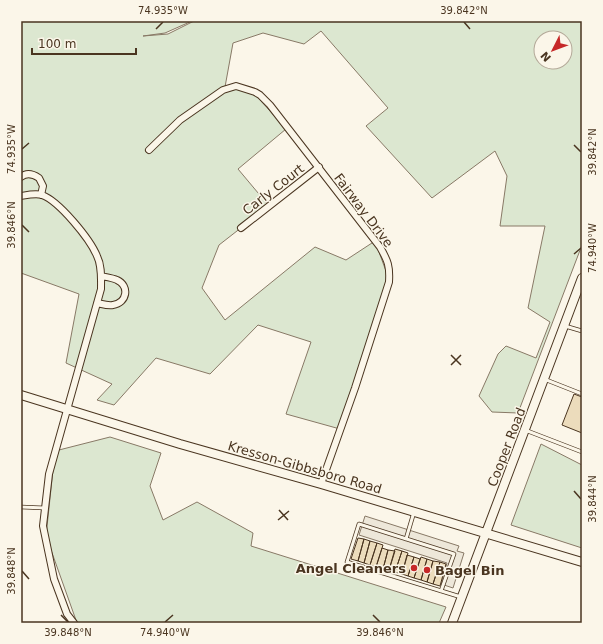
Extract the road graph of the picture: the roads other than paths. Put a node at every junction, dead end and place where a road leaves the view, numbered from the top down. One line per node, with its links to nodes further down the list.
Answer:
1 (149, 150): 2 (street, Fairway Drive)
2 (319, 167): 6 (street, Carly Court); 18 (street, Fairway Drive)
3 (21, 177): 4 (street)
4 (41, 195): 5 (street); 7 (street)
5 (21, 196)
6 (241, 228)
7 (101, 276): 9 (street); 9 (street)
8 (582, 278): 10 (street, Cooper Road)
9 (97, 303): 15 (street)
10 (565, 326): 11 (lane); 12 (street, Cooper Road)
11 (582, 331)
12 (544, 379): 13 (lane); 16 (street, Cooper Road)
13 (582, 394)
14 (21, 395): 15 (street, Kresson-Gibbsboro Road)
15 (66, 408): 18 (street, Kresson-Gibbsboro Road); 20 (street)
16 (525, 430): 17 (lane); 22 (street, Cooper Road)
17 (582, 452)
18 (321, 484): 21 (street, Kresson-Gibbsboro Road)
19 (21, 507): 20 (lane)
20 (45, 508): 27 (street)
21 (414, 511): 22 (street, Kresson-Gibbsboro Road); 23 (lane)
22 (486, 533): 24 (street, Kresson-Gibbsboro Road); 26 (street, Cooper Road)
23 (406, 539): 25 (lane); 25 (lane)
24 (582, 562)
25 (441, 591): 26 (lane)
26 (462, 598): 28 (street, Cooper Road)
27 (74, 623)
28 (452, 623)

